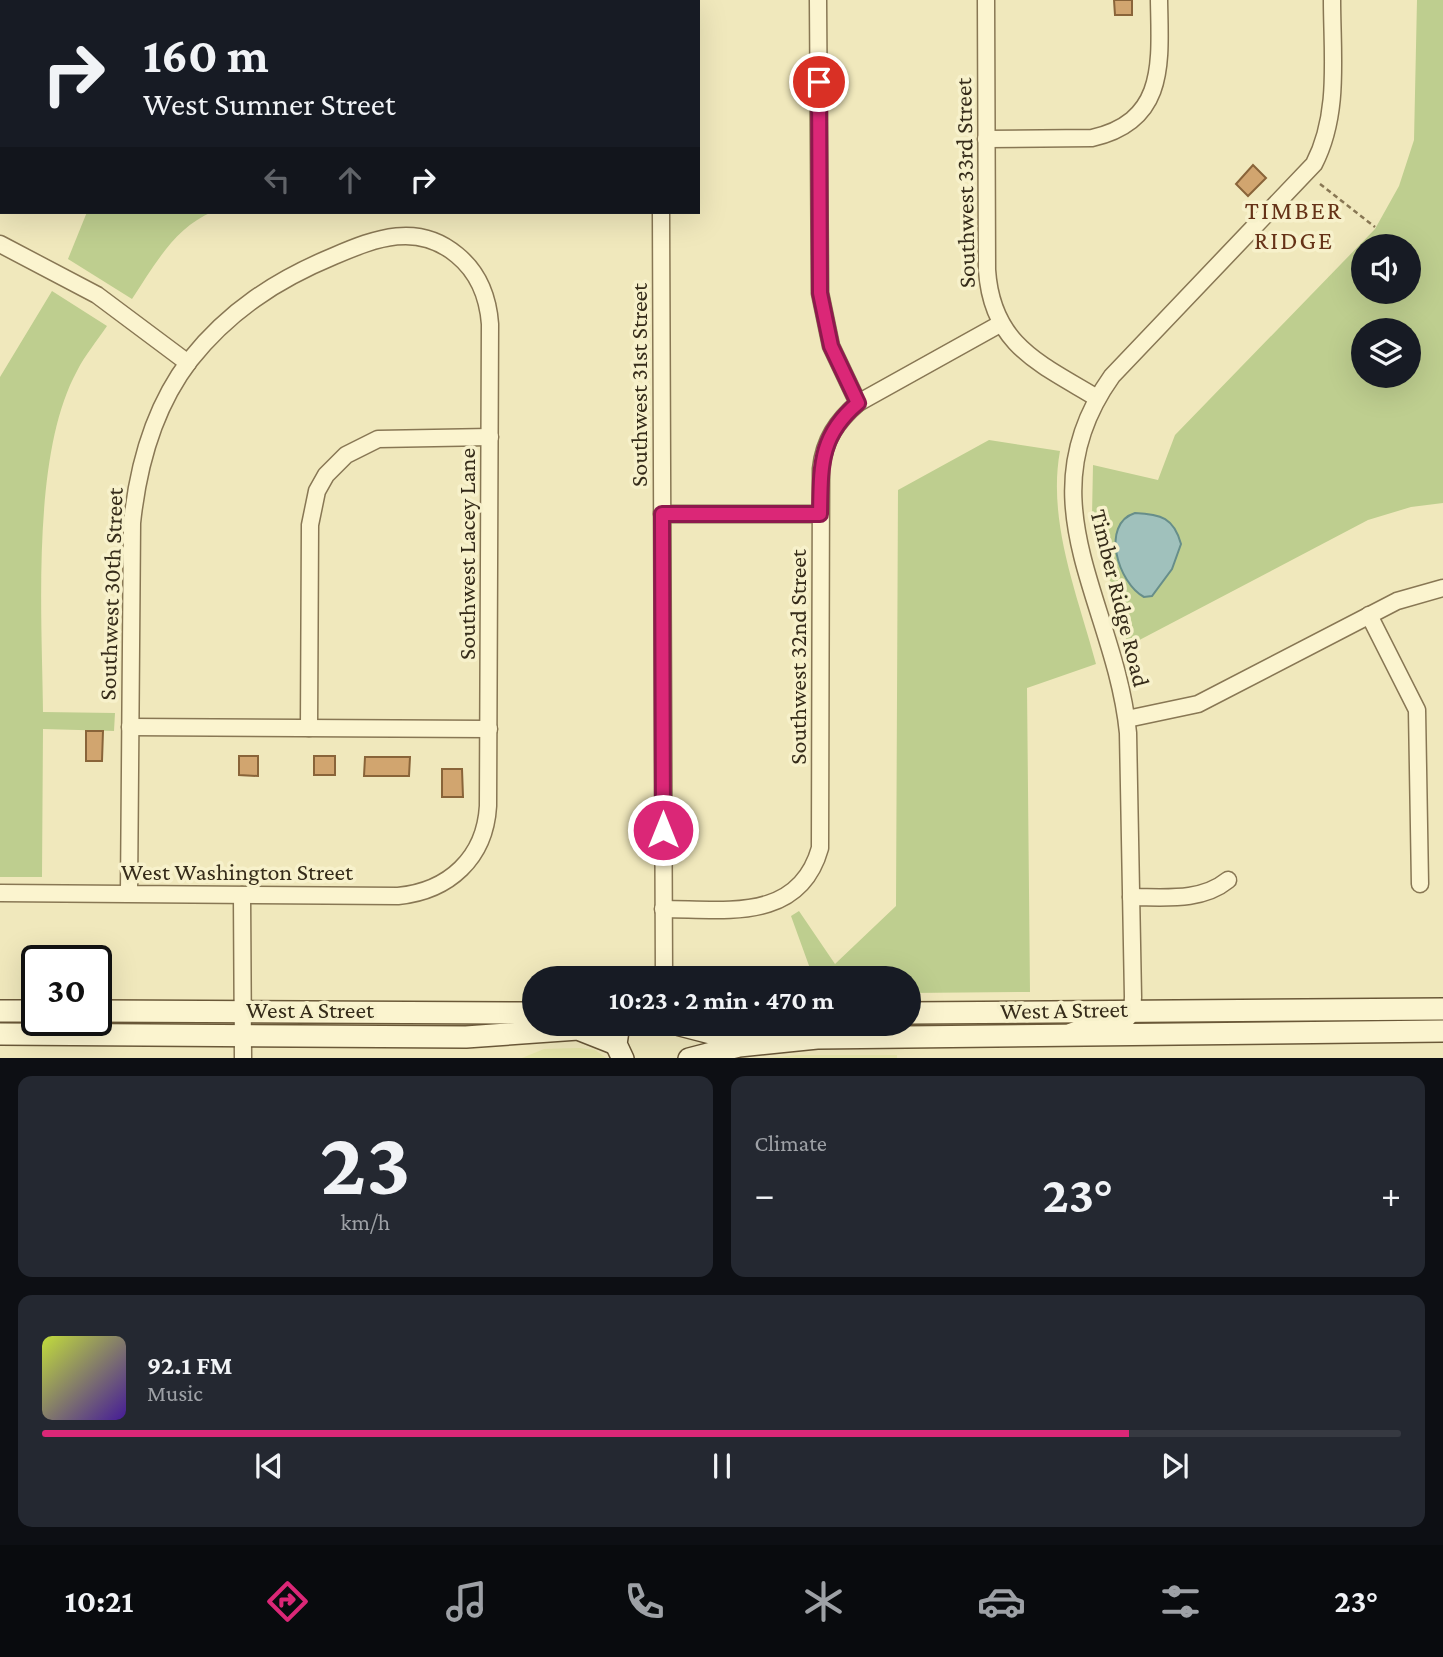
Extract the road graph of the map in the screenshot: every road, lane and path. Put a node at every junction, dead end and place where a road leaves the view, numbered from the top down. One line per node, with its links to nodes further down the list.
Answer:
1 (818, 0): 14 (street)
2 (986, 0): 5 (street, Southwest 33rd Street)
3 (1159, 0): 5 (street)
4 (1332, 0): 13 (street, Timber Ridge Road)
5 (986, 139): 11 (street, Southwest 33rd Street)
6 (1320, 184): 8 (path)
7 (661, 214): 16 (street, Southwest 31st Street)
8 (1375, 227)
9 (0, 244): 12 (street)
10 (451, 250): 12 (street, Southwest 30th Street); 15 (street, Southwest Lacey Lane)
11 (1000, 324): 13 (street, Southwest 33rd Street); 14 (street, Southwest 32nd Street)
12 (188, 363): 21 (street, Southwest 30th Street)
13 (1097, 398): 20 (street, Timber Ridge Road)
14 (858, 403): 17 (street, Southwest 32nd Street)
15 (490, 437): 22 (street); 23 (street, Southwest Lacey Lane)
16 (662, 514): 17 (street); 31 (street, Southwest 31st Street)
17 (820, 514): 31 (street, Southwest 32nd Street)
18 (1443, 588): 19 (street)
19 (1369, 615): 20 (street); 26 (street)
20 (1127, 719): 30 (street, Timber Ridge Road)
21 (130, 727): 22 (street); 28 (street, Southwest 30th Street)
22 (309, 728): 23 (street)
23 (489, 729): 24 (street, Southwest Lacey Lane)
24 (466, 865): 29 (street, West Washington Street)
25 (1228, 880): 30 (street)
26 (1420, 884)
27 (0, 893): 28 (street, West Washington Street)
28 (129, 894): 29 (street, West Washington Street)
29 (242, 895): 38 (street)
30 (1131, 897): 35 (street, Timber Ridge Road)
31 (663, 909): 32 (street, Southwest 31st Street)
32 (664, 966)
33 (1443, 1009): 35 (main road, West A Street)
34 (0, 1010): 36 (main road)
35 (1132, 1010): 40 (main road, West A Street); 44 (street)
36 (21, 1011)
37 (112, 1011): 38 (main road, West A Street)
38 (244, 1011): 39 (main road, West A Street); 46 (street)
39 (522, 1013)
40 (921, 1013)
41 (1443, 1031): 44 (main road, West A Street)
42 (0, 1034): 46 (main road, West A Street)
43 (681, 1036): 47 (main road)
44 (1062, 1036): 48 (main road, West A Street)
45 (620, 1042): 46 (main road, West A Street)
46 (243, 1046)
47 (676, 1058)
48 (693, 1058)

